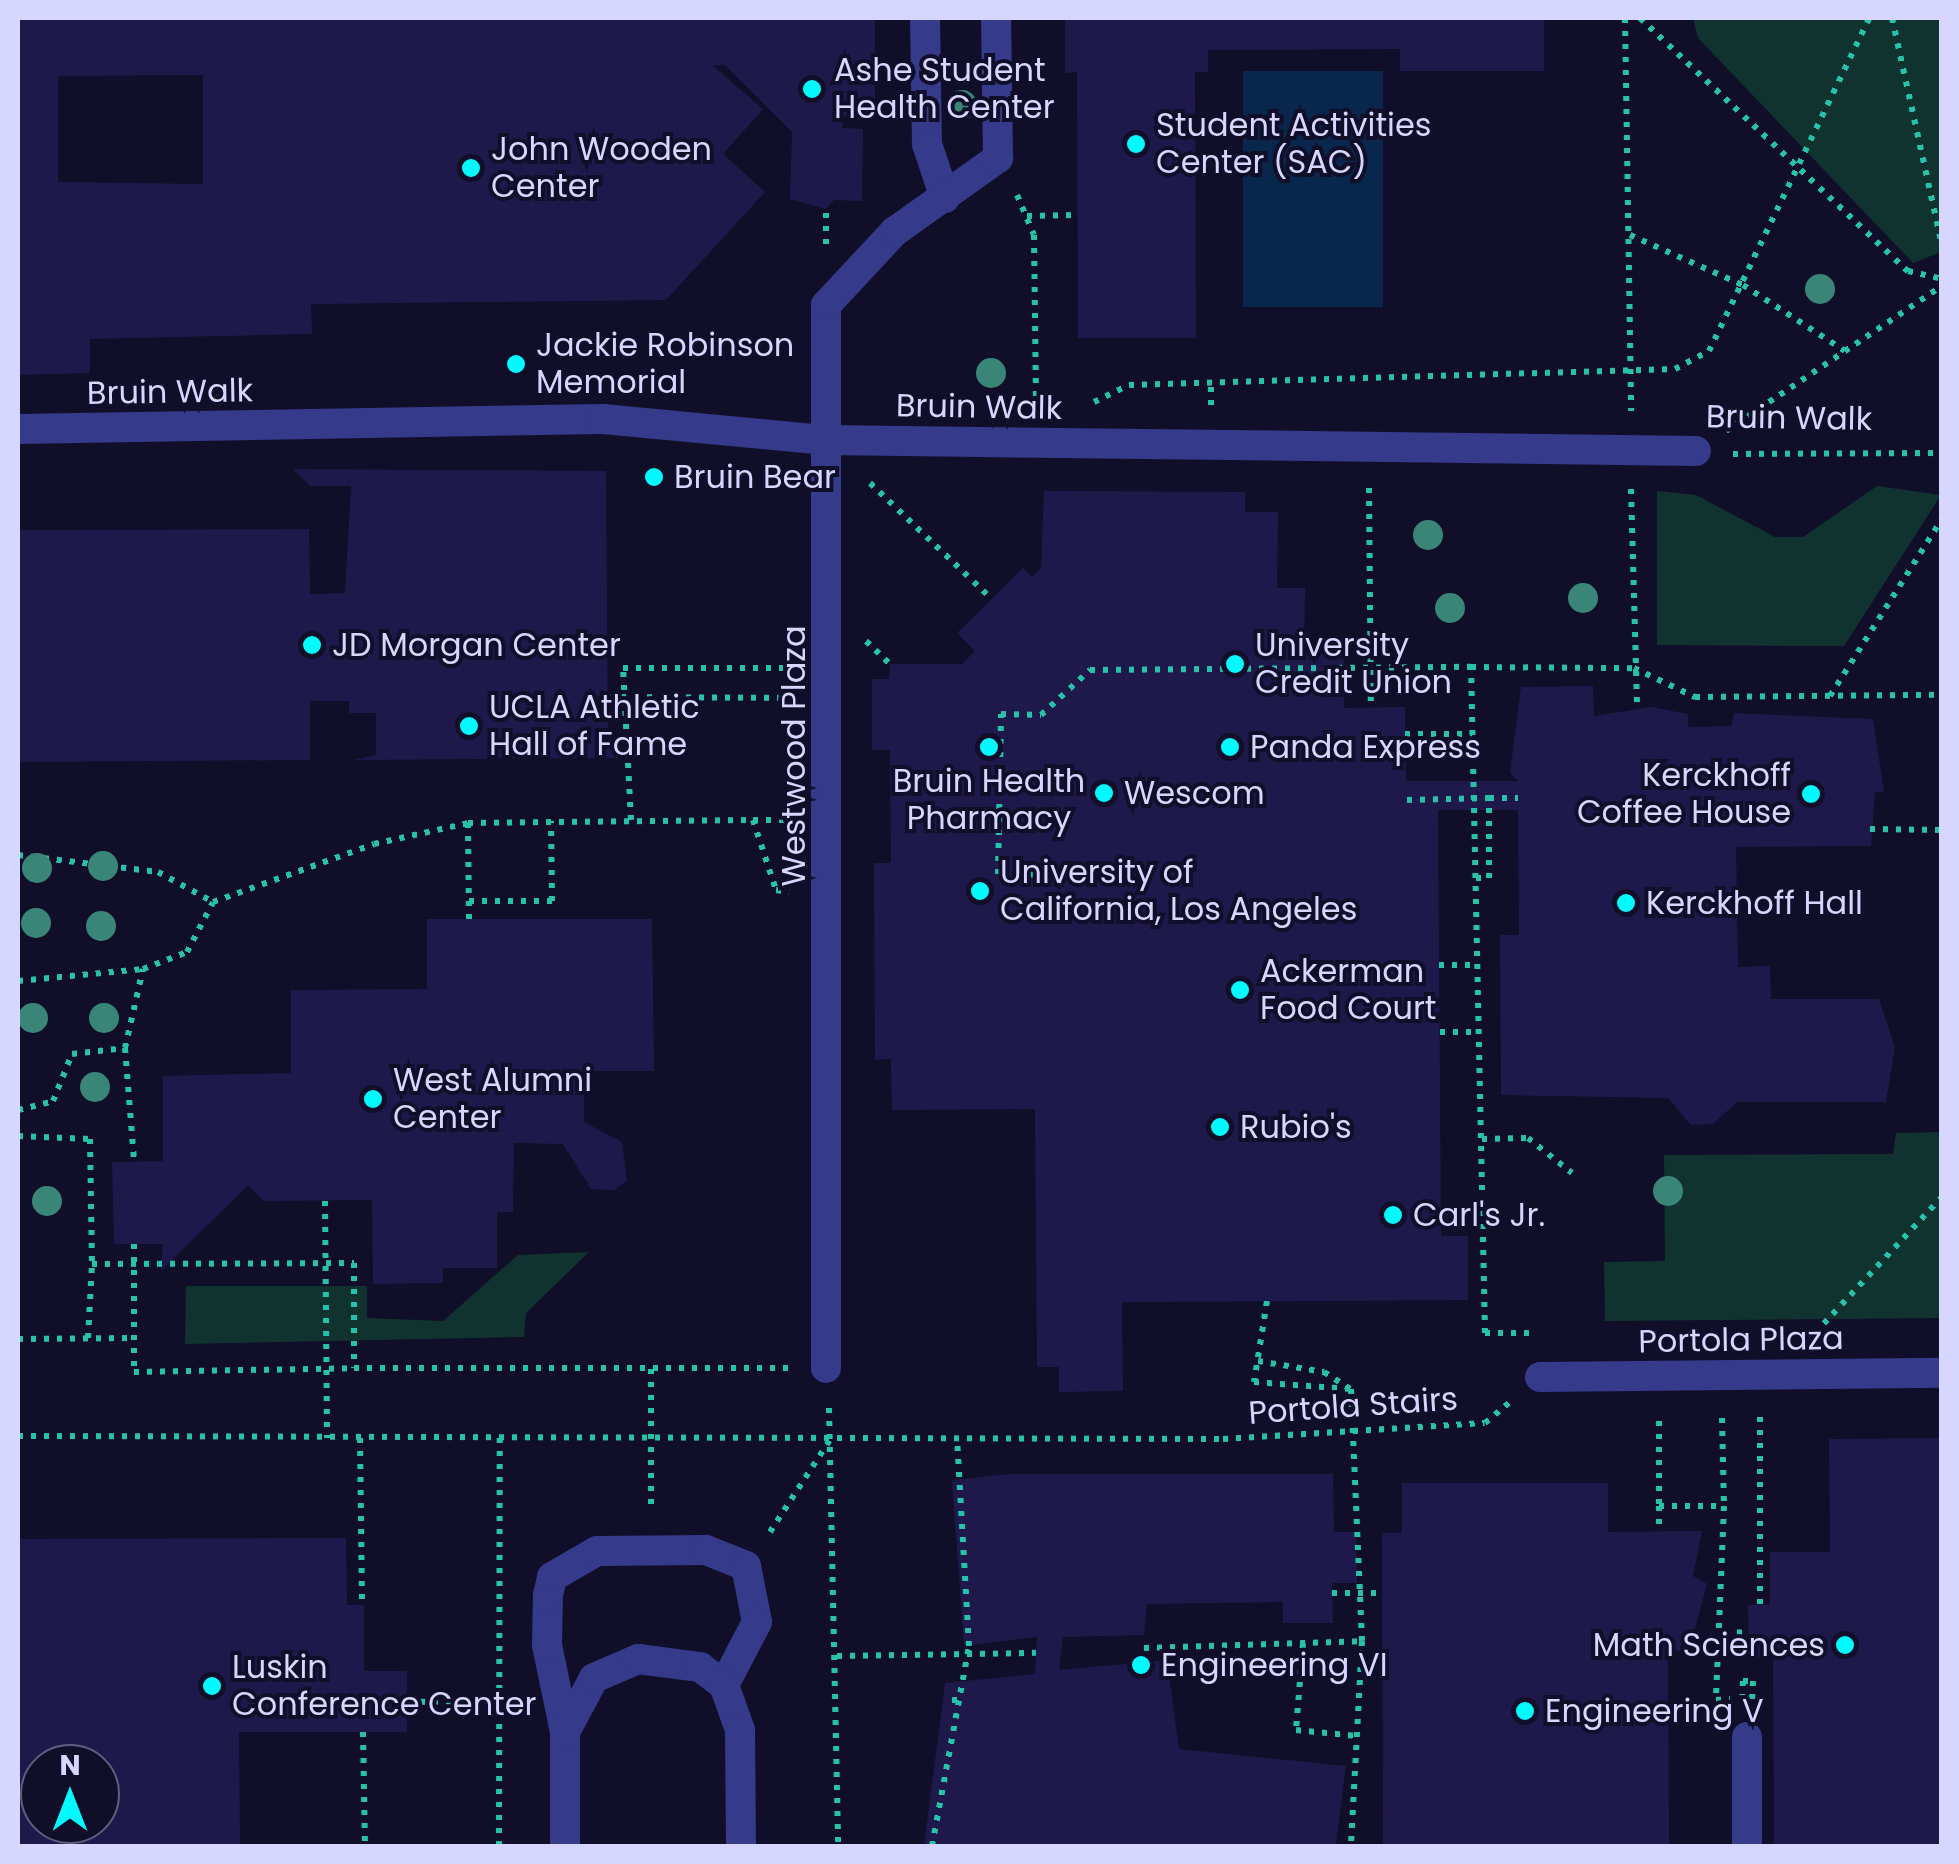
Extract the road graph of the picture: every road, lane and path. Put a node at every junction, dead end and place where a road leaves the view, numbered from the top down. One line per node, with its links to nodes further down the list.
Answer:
1 (925, 18): 9 (street)
2 (996, 18): 7 (street)
3 (1625, 18): 12 (path)
4 (1640, 18): 8 (path)
5 (1869, 18): 8 (path)
6 (1892, 18): 13 (path)
7 (998, 158): 9 (street, Westwood Plaza); 11 (path)
8 (1805, 166): 14 (path); 15 (path)
9 (945, 198): 20 (street, Westwood Plaza)
10 (1078, 215): 11 (path)
11 (1027, 216): 21 (path)
12 (1630, 235): 15 (path); 17 (path)
13 (1942, 245)
14 (1942, 283): 16 (path)
15 (1743, 285): 16 (path); 17 (path)
16 (1845, 351): 22 (path)
17 (1631, 372): 18 (path)
18 (1211, 381)
19 (18, 429): 20 (street, Bruin Walk)
20 (826, 440): 21 (street, Bruin Walk); 27 (path); 31 (street, Westwood Plaza)
21 (1036, 442): 22 (street, Bruin Walk)
22 (1696, 452): 23 (path, Bruin Walk)
23 (1942, 453)
24 (1942, 519): 34 (path)
25 (1369, 530): 28 (path)
26 (1632, 587): 30 (path)
27 (992, 600)
28 (1369, 668): 29 (path); 36 (path); 52 (path)
29 (1471, 668): 30 (path); 39 (path)
30 (1634, 668): 34 (path); 37 (path)
31 (829, 682): 35 (path); 35 (path); 54 (street, Westwood Plaza)
32 (1942, 695): 34 (path)
33 (608, 697): 35 (path)
34 (1830, 697)
35 (623, 698): 45 (path)
36 (1370, 708)
37 (1637, 708)
38 (1405, 734): 39 (path)
39 (1472, 734): 40 (path)
40 (1474, 798): 41 (path); 43 (path); 53 (path)
41 (1489, 798): 42 (path); 53 (path)
42 (1518, 798)
43 (1407, 800)
44 (551, 820): 45 (path); 48 (path); 55 (path)
45 (631, 820): 46 (path)
46 (753, 820): 47 (path); 54 (path)
47 (780, 820)
48 (468, 823): 55 (path); 56 (path)
49 (1870, 829): 50 (path)
50 (1942, 830)
51 (18, 855): 56 (path)
52 (1073, 875)
53 (1476, 878): 59 (path)
54 (829, 899): 84 (street, Westwood Plaza)
55 (469, 901): 57 (path)
56 (213, 902): 60 (path)
57 (469, 919)
58 (1439, 965): 59 (path)
59 (1478, 965): 63 (path)
60 (144, 970): 61 (path); 64 (path)
61 (18, 981)
62 (1440, 1032): 63 (path)
63 (1479, 1032): 67 (path)
64 (125, 1048): 65 (path); 68 (path)
65 (18, 1110)
66 (18, 1136): 75 (path)
67 (1482, 1138): 69 (path); 77 (path)
68 (134, 1161)
69 (1572, 1174)
70 (1942, 1197): 78 (path)
71 (324, 1201): 74 (path)
72 (134, 1244): 73 (path)
73 (134, 1263): 74 (path); 75 (path); 80 (path)
74 (325, 1263): 83 (path); 85 (path)
75 (92, 1264): 79 (path)
76 (1267, 1301): 82 (path)
77 (1529, 1332)
78 (1815, 1332)
79 (88, 1338): 80 (path); 81 (path)
80 (133, 1338): 85 (path)
81 (18, 1339)
82 (1258, 1360): 89 (path); 89 (path)
83 (354, 1368): 85 (path); 86 (path)
84 (826, 1368): 86 (path); 98 (path)
85 (326, 1369): 99 (path)
86 (651, 1369): 97 (path)
87 (1942, 1373): 88 (street, Portola Plaza)
88 (1540, 1377)
89 (1351, 1390): 94 (path)
90 (1760, 1417): 109 (path)
91 (1722, 1418): 103 (path)
92 (1659, 1421): 102 (path)
93 (1485, 1424): 94 (path, Portola Stairs)
94 (1356, 1431): 101 (path, Portola Stairs); 113 (path)
95 (18, 1436): 99 (path)
96 (500, 1436): 97 (path); 100 (path); 125 (path)
97 (651, 1436): 98 (path); 105 (path)
98 (832, 1437): 101 (path); 106 (path); 119 (path)
99 (328, 1438): 100 (path)
100 (360, 1438): 110 (path)
101 (957, 1439): 120 (path)
102 (1659, 1506): 103 (path); 104 (path)
103 (1724, 1506): 111 (path)
104 (1659, 1532)
105 (651, 1550): 106 (street); 128 (street)
106 (746, 1566): 122 (street)
107 (1332, 1593): 108 (path, bridge)
108 (1382, 1593)
109 (1760, 1605)
110 (362, 1606)
111 (1724, 1632): 112 (path); 118 (path)
112 (1749, 1633)
113 (1362, 1641): 114 (path); 129 (path)
114 (1302, 1643): 116 (path); 129 (path)
115 (990, 1646): 121 (path)
116 (1144, 1648)
117 (1036, 1653): 121 (path)
118 (1715, 1653)
119 (837, 1656): 120 (path); 135 (path)
120 (966, 1656): 121 (path); 123 (path)
121 (990, 1656)
122 (724, 1686): 128 (street); 134 (street)
123 (952, 1700): 124 (path); 136 (path)
124 (964, 1700)
125 (499, 1701): 126 (path); 132 (path)
126 (407, 1702)
127 (363, 1732): 131 (path)
128 (565, 1732): 133 (street)
129 (1357, 1736): 137 (path)
130 (1747, 1737): 138 (street)
131 (364, 1846)
132 (499, 1846)
133 (565, 1846)
134 (740, 1846)
135 (838, 1846)
136 (932, 1846)
137 (1350, 1846)
138 (1747, 1846)

